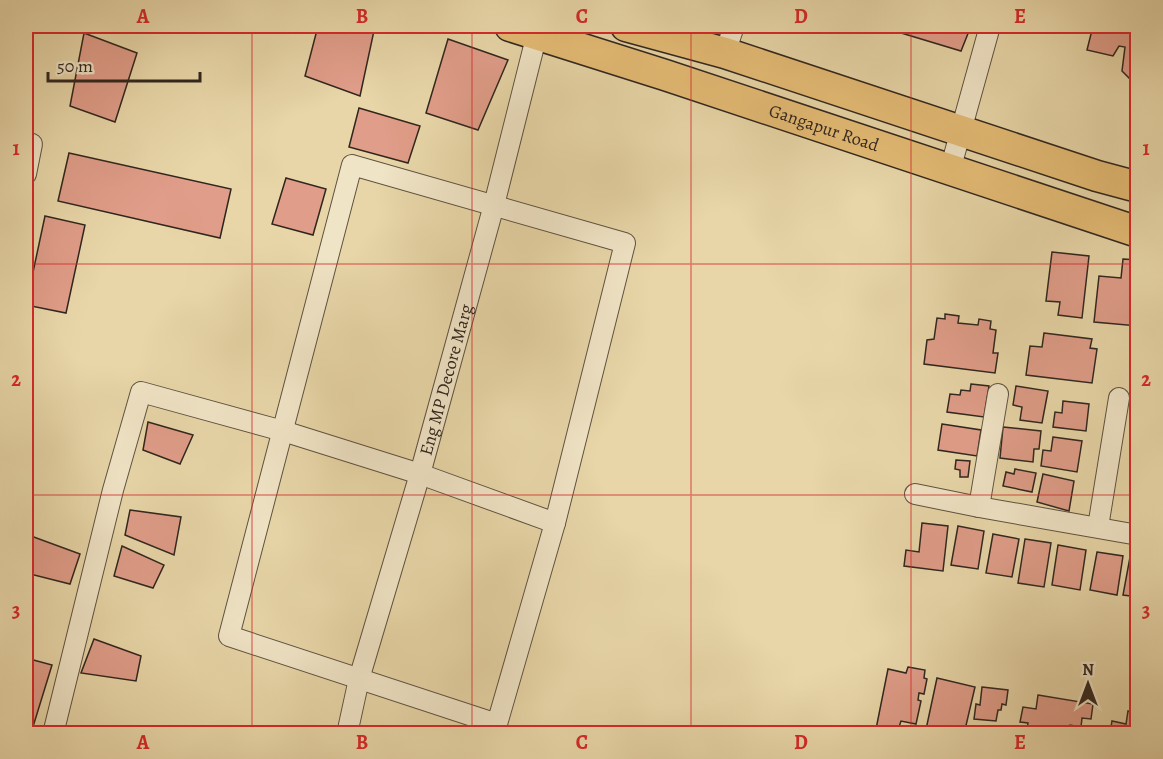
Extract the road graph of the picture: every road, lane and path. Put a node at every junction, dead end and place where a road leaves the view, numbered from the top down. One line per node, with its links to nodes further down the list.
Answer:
1 (626, 26): 4 (main road)
2 (990, 26): 5 (street)
3 (528, 28): 7 (main road, Gangapur Road); 10 (street, Eng MP Decore Marg)
4 (729, 39): 5 (main road)
5 (962, 131): 7 (street); 9 (main road)
6 (26, 142): 8 (street)
7 (950, 170): 11 (main road, Gangapur Road)
8 (26, 174)
9 (1137, 187)
10 (494, 206): 14 (street); 15 (street, Eng MP Decore Marg); 18 (street)
11 (1137, 232)
12 (998, 394): 17 (street)
13 (1119, 398): 19 (street)
14 (283, 431): 15 (street); 21 (street); 22 (street)
15 (420, 474): 18 (street); 21 (street, Eng MP Decore Marg)
16 (915, 494): 17 (street)
17 (979, 507): 19 (street)
18 (555, 524): 21 (street)
19 (1098, 527): 20 (street)
20 (1137, 535)
21 (359, 679): 23 (street, Eng MP Decore Marg)
22 (53, 734)
23 (347, 734)

